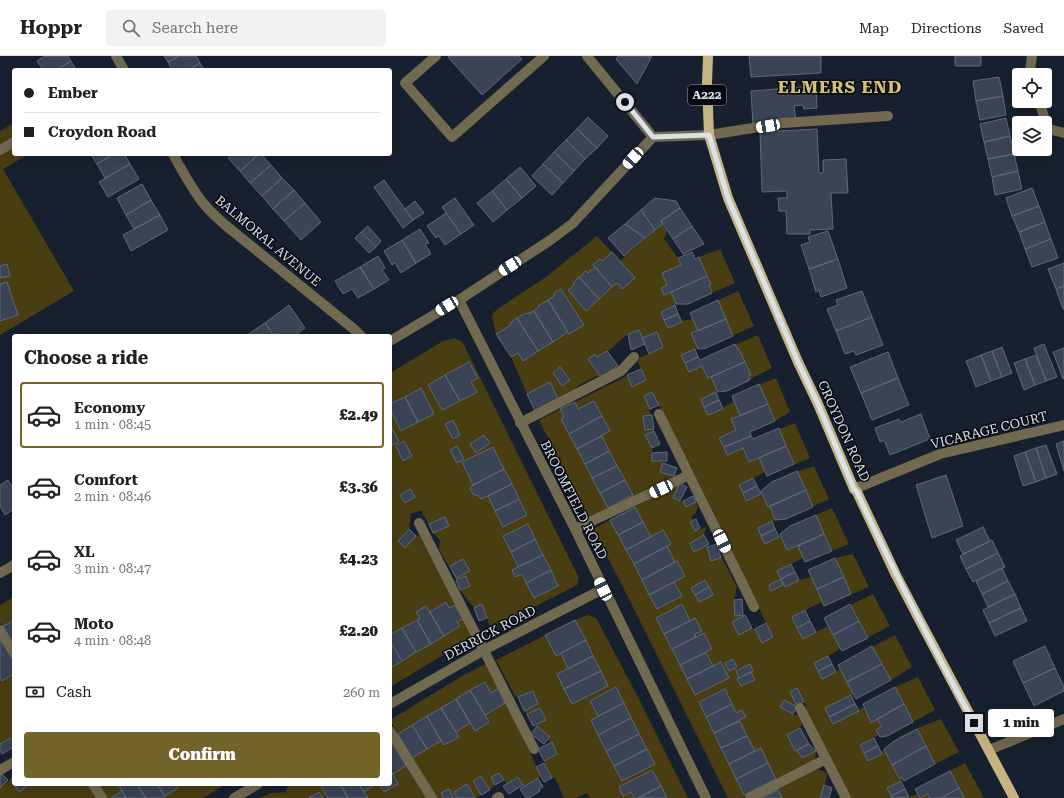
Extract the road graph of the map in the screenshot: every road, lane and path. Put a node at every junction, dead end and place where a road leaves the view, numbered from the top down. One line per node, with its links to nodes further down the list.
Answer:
1 (116, 56): 7 (street)
2 (436, 56): 3 (street)
3 (544, 56)
4 (587, 56): 13 (street)
5 (708, 56): 12 (main road, CROYDON ROAD / A222)
6 (1032, 56): 8 (street)
7 (123, 68)
8 (1030, 68)
9 (1041, 108): 11 (street)
10 (888, 116): 12 (street)
11 (1064, 133)
12 (709, 135): 13 (street); 25 (main road, CROYDON ROAD / A222)
13 (653, 137): 17 (street)
14 (12, 143): 15 (street)
15 (0, 150)
16 (174, 156): 18 (street, BALMORAL AVENUE)
17 (459, 300): 19 (street); 22 (street, BROOMFIELD ROAD)
18 (359, 334)
19 (392, 340)
20 (634, 357): 22 (street)
21 (659, 414): 24 (street)
22 (520, 423): 27 (street, BROOMFIELD ROAD)
23 (1064, 425): 25 (street, VICARAGE COURT)
24 (689, 475): 27 (street); 31 (street)
25 (854, 489): 40 (main road, CROYDON ROAD / A222)
26 (419, 523): 34 (street)
27 (575, 529): 30 (street, BROOMFIELD ROAD)
28 (12, 566): 29 (street)
29 (0, 573)
30 (603, 589): 34 (street, DERRICK ROAD); 49 (street, BROOMFIELD ROAD)
31 (754, 607)
32 (0, 630): 33 (street)
33 (12, 650)
34 (484, 650): 35 (street, DERRICK ROAD); 39 (street)
35 (392, 703)
36 (800, 708): 41 (street)
37 (1064, 719): 40 (street)
38 (392, 734): 48 (street)
39 (534, 749)
40 (989, 750): 52 (main road, CROYDON ROAD / A222)
41 (826, 759): 50 (street); 51 (street)
42 (12, 763): 43 (street)
43 (0, 770)
44 (95, 786): 46 (street)
45 (255, 786): 47 (street)
46 (102, 798)
47 (234, 798)
48 (432, 798)
49 (706, 798)
50 (750, 798)
51 (846, 798)
52 (1014, 798)

